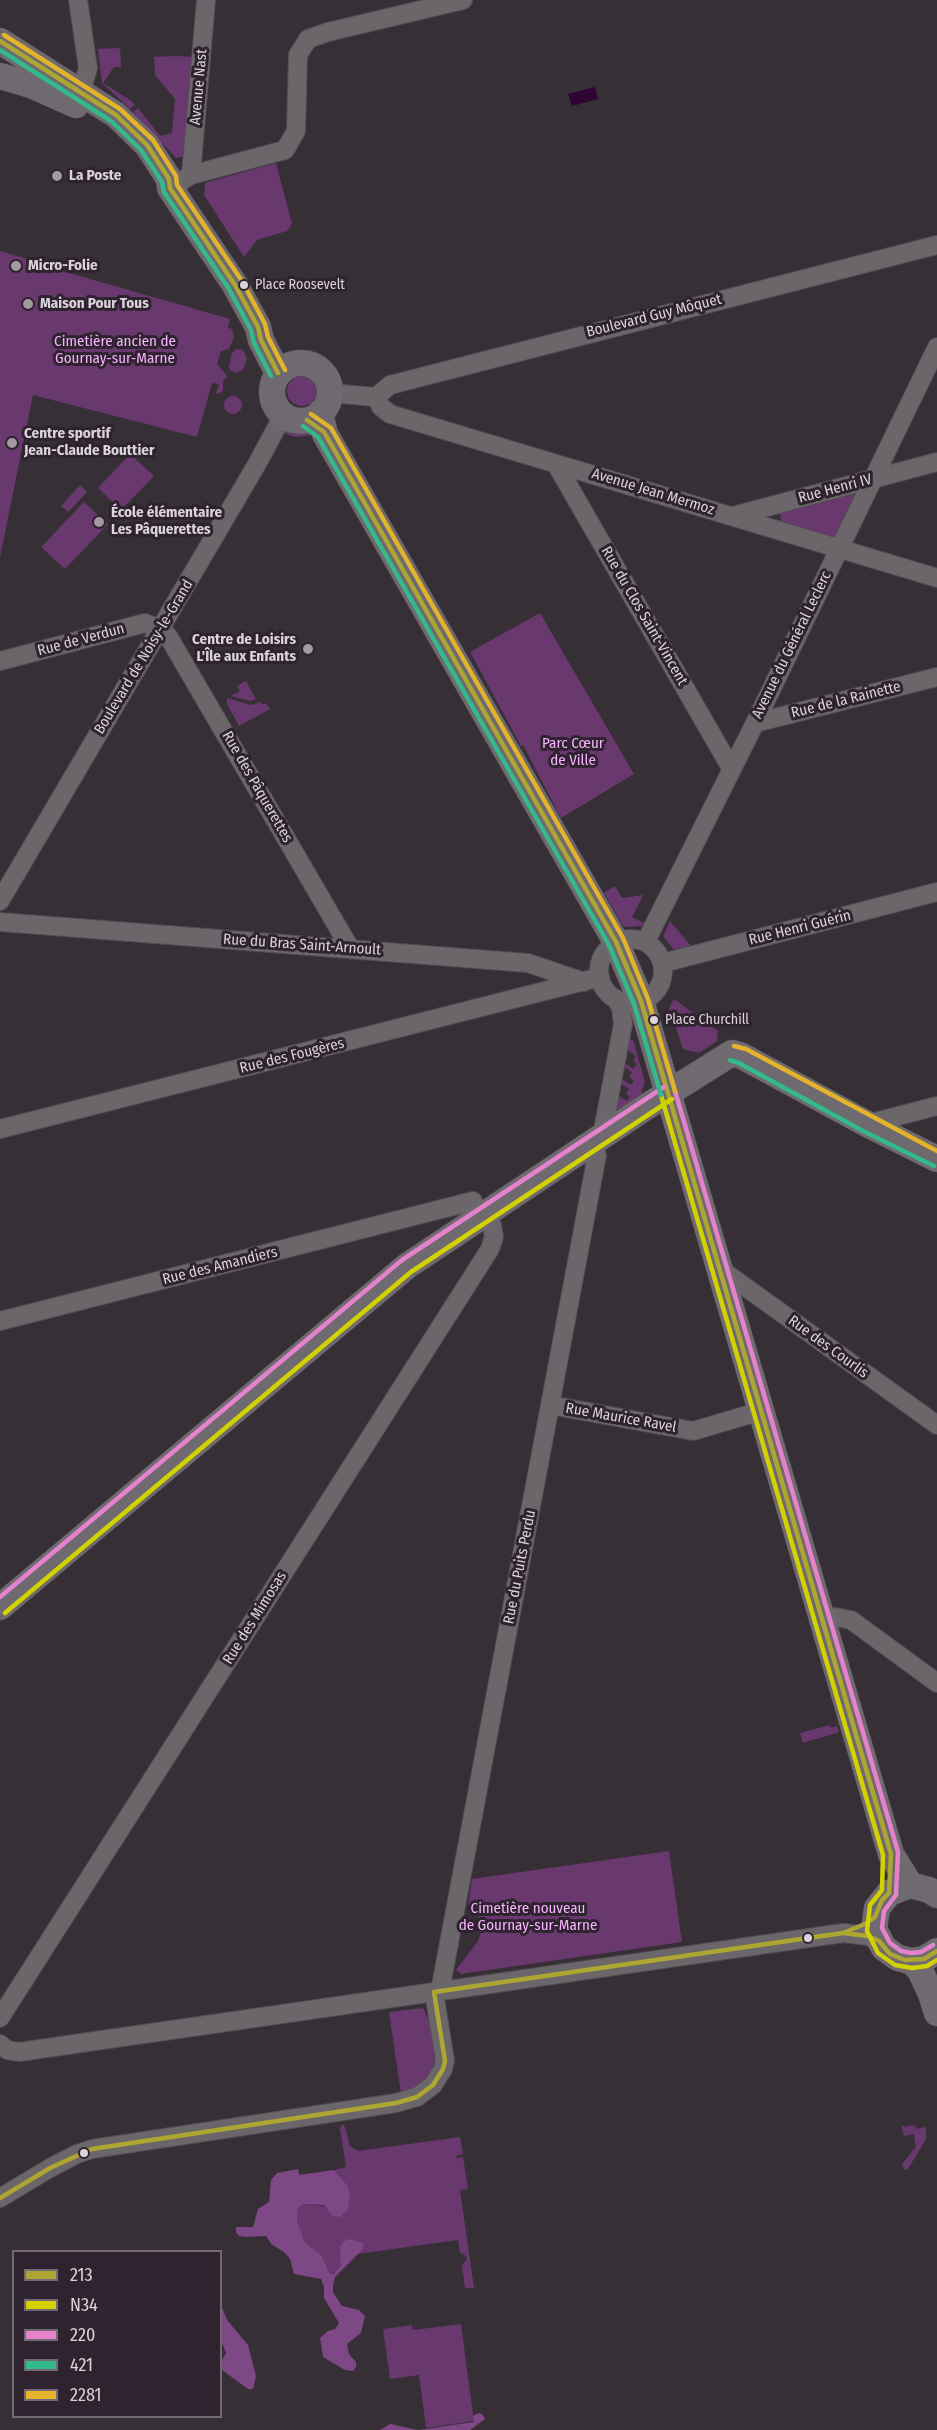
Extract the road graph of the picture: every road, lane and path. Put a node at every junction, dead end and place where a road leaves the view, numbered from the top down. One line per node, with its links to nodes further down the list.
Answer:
1 (78, 0): 11 (street)
2 (206, 0): 12 (street, Avenue Nast)
3 (463, 0): 4 (street)
4 (444, 2): 12 (street)
5 (0, 41): 9 (main road)
6 (0, 46): 7 (main road)
7 (0, 58)
8 (0, 76): 10 (main road)
9 (59, 77): 10 (street); 11 (main road)
10 (31, 85): 11 (main road)
11 (83, 101): 12 (main road)
12 (180, 182): 15 (main road)
13 (937, 245): 16 (street, Boulevard Guy Môquet)
14 (937, 347): 21 (street, Avenue du Général Leclerc)
15 (286, 368): 17 (main road); 18 (main road)
16 (376, 397): 18 (street); 20 (street, Avenue Jean Mermoz)
17 (279, 411): 18 (main road); 25 (street, Boulevard de Noisy-le-Grand)
18 (320, 415): 34 (main road)
19 (937, 462): 21 (street, Rue Henri IV)
20 (556, 464): 22 (street, Avenue Jean Mermoz); 29 (street, Rue du Clos Saint-Vincent)
21 (874, 478): 22 (street, Rue Henri IV); 23 (street, Avenue du Général Leclerc)
22 (733, 516): 23 (street, Avenue Jean Mermoz)
23 (839, 548): 24 (street, Avenue Jean Mermoz); 28 (street, Avenue du Général Leclerc)
24 (937, 578)
25 (160, 629): 26 (street, Rue de Verdun); 31 (street, Boulevard de Noisy-le-Grand); 35 (street, Rue des Pâquerettes)
26 (0, 661)
27 (937, 677): 28 (street, Rue de la Rainette)
28 (754, 723): 29 (street, Avenue du Général Leclerc)
29 (731, 768): 33 (street, Avenue du Général Leclerc)
30 (937, 892): 36 (street, Rue Henri Guérin)
31 (0, 901)
32 (0, 922): 35 (street, Rue du Bras Saint-Arnoult)
33 (646, 941): 34 (street); 36 (street)
34 (616, 942): 37 (street); 39 (main road)
35 (350, 948): 37 (street, Rue du Bras Saint-Arnoult)
36 (663, 963): 39 (street)
37 (592, 980): 38 (street); 43 (street, Rue des Fougères)
38 (616, 999): 39 (street); 44 (street, Rue du Puits Perdu)
39 (641, 1001): 40 (main road)
40 (668, 1093): 42 (main road); 44 (main road); 49 (main road)
41 (937, 1107): 42 (street)
42 (867, 1124): 45 (main road)
43 (0, 1130)
44 (600, 1139): 46 (main road); 51 (street, Rue du Puits Perdu)
45 (937, 1159)
46 (480, 1208): 47 (street, Rue des Amandiers); 48 (main road); 64 (street, Rue des Mimosas)
47 (440, 1210): 48 (street); 50 (street, Rue des Amandiers)
48 (455, 1235): 54 (main road)
49 (719, 1268): 52 (main road); 53 (street, Rue des Courlis)
50 (0, 1321)
51 (550, 1406): 52 (street, Rue Maurice Ravel); 62 (street, Rue du Puits Perdu)
52 (761, 1411): 55 (main road)
53 (937, 1425)
54 (0, 1607)
55 (822, 1620): 56 (street); 57 (main road)
56 (937, 1683)
57 (900, 1889): 58 (main road); 59 (main road)
58 (937, 1895)
59 (877, 1929): 60 (main road); 62 (street)
60 (928, 1955): 61 (main road); 63 (main road)
61 (937, 1981)
62 (437, 1991): 65 (street); 66 (street)
63 (937, 2013)
64 (0, 2018)
65 (3, 2047)
66 (0, 2198)

